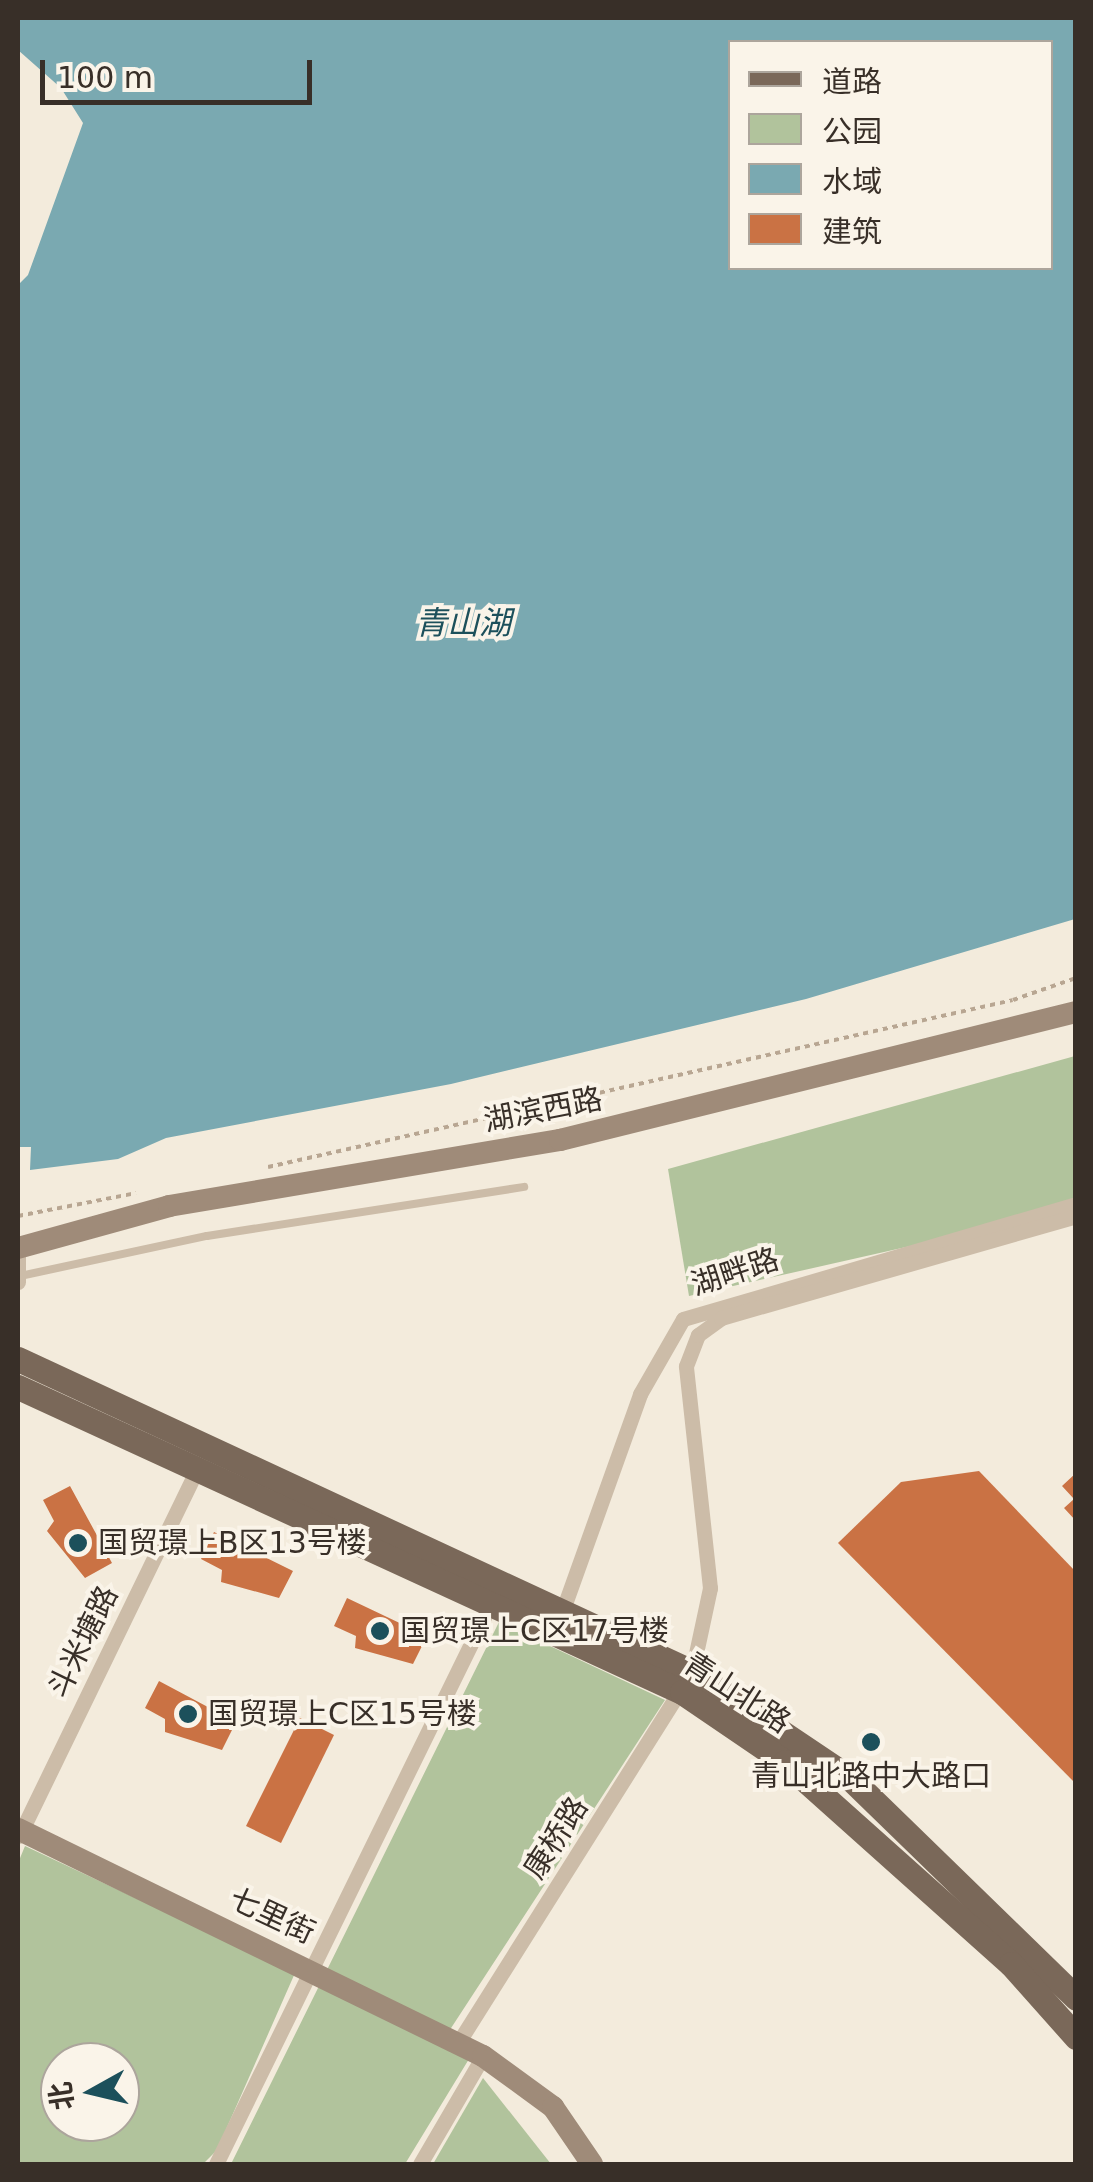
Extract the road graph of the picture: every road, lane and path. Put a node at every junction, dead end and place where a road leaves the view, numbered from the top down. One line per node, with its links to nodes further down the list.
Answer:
1 (1076, 978): 3 (path, 湖滨西路)
2 (1076, 1012): 9 (street, 湖滨西路)
3 (266, 1167)
4 (524, 1186): 10 (lane)
5 (152, 1190): 7 (path)
6 (1076, 1204): 15 (street, 湖畔路)
7 (18, 1216)
8 (1076, 1216): 16 (street, 湖畔路)
9 (18, 1252): 10 (street)
10 (19, 1279)
11 (18, 1359): 15 (main road, 青山北路)
12 (18, 1387): 13 (main road, 青山北路)
13 (198, 1468): 14 (main road, 青山北路); 17 (street, 斗米塘路)
14 (490, 1605): 15 (main road, 青山北路); 18 (street)
15 (558, 1622): 16 (main road, 青山北路)
16 (690, 1675): 19 (main road, 青山北路); 20 (main road, 青山北路); 21 (street, 康桥路)
17 (19, 1833): 18 (street, 七里街)
18 (311, 1968): 21 (street, 七里街); 23 (street)
19 (1076, 1998)
20 (1076, 2037)
21 (458, 2044): 22 (street, 七里街)
22 (490, 2061): 24 (street); 25 (street, 七里街)
23 (216, 2164)
24 (420, 2164)
25 (592, 2164)

